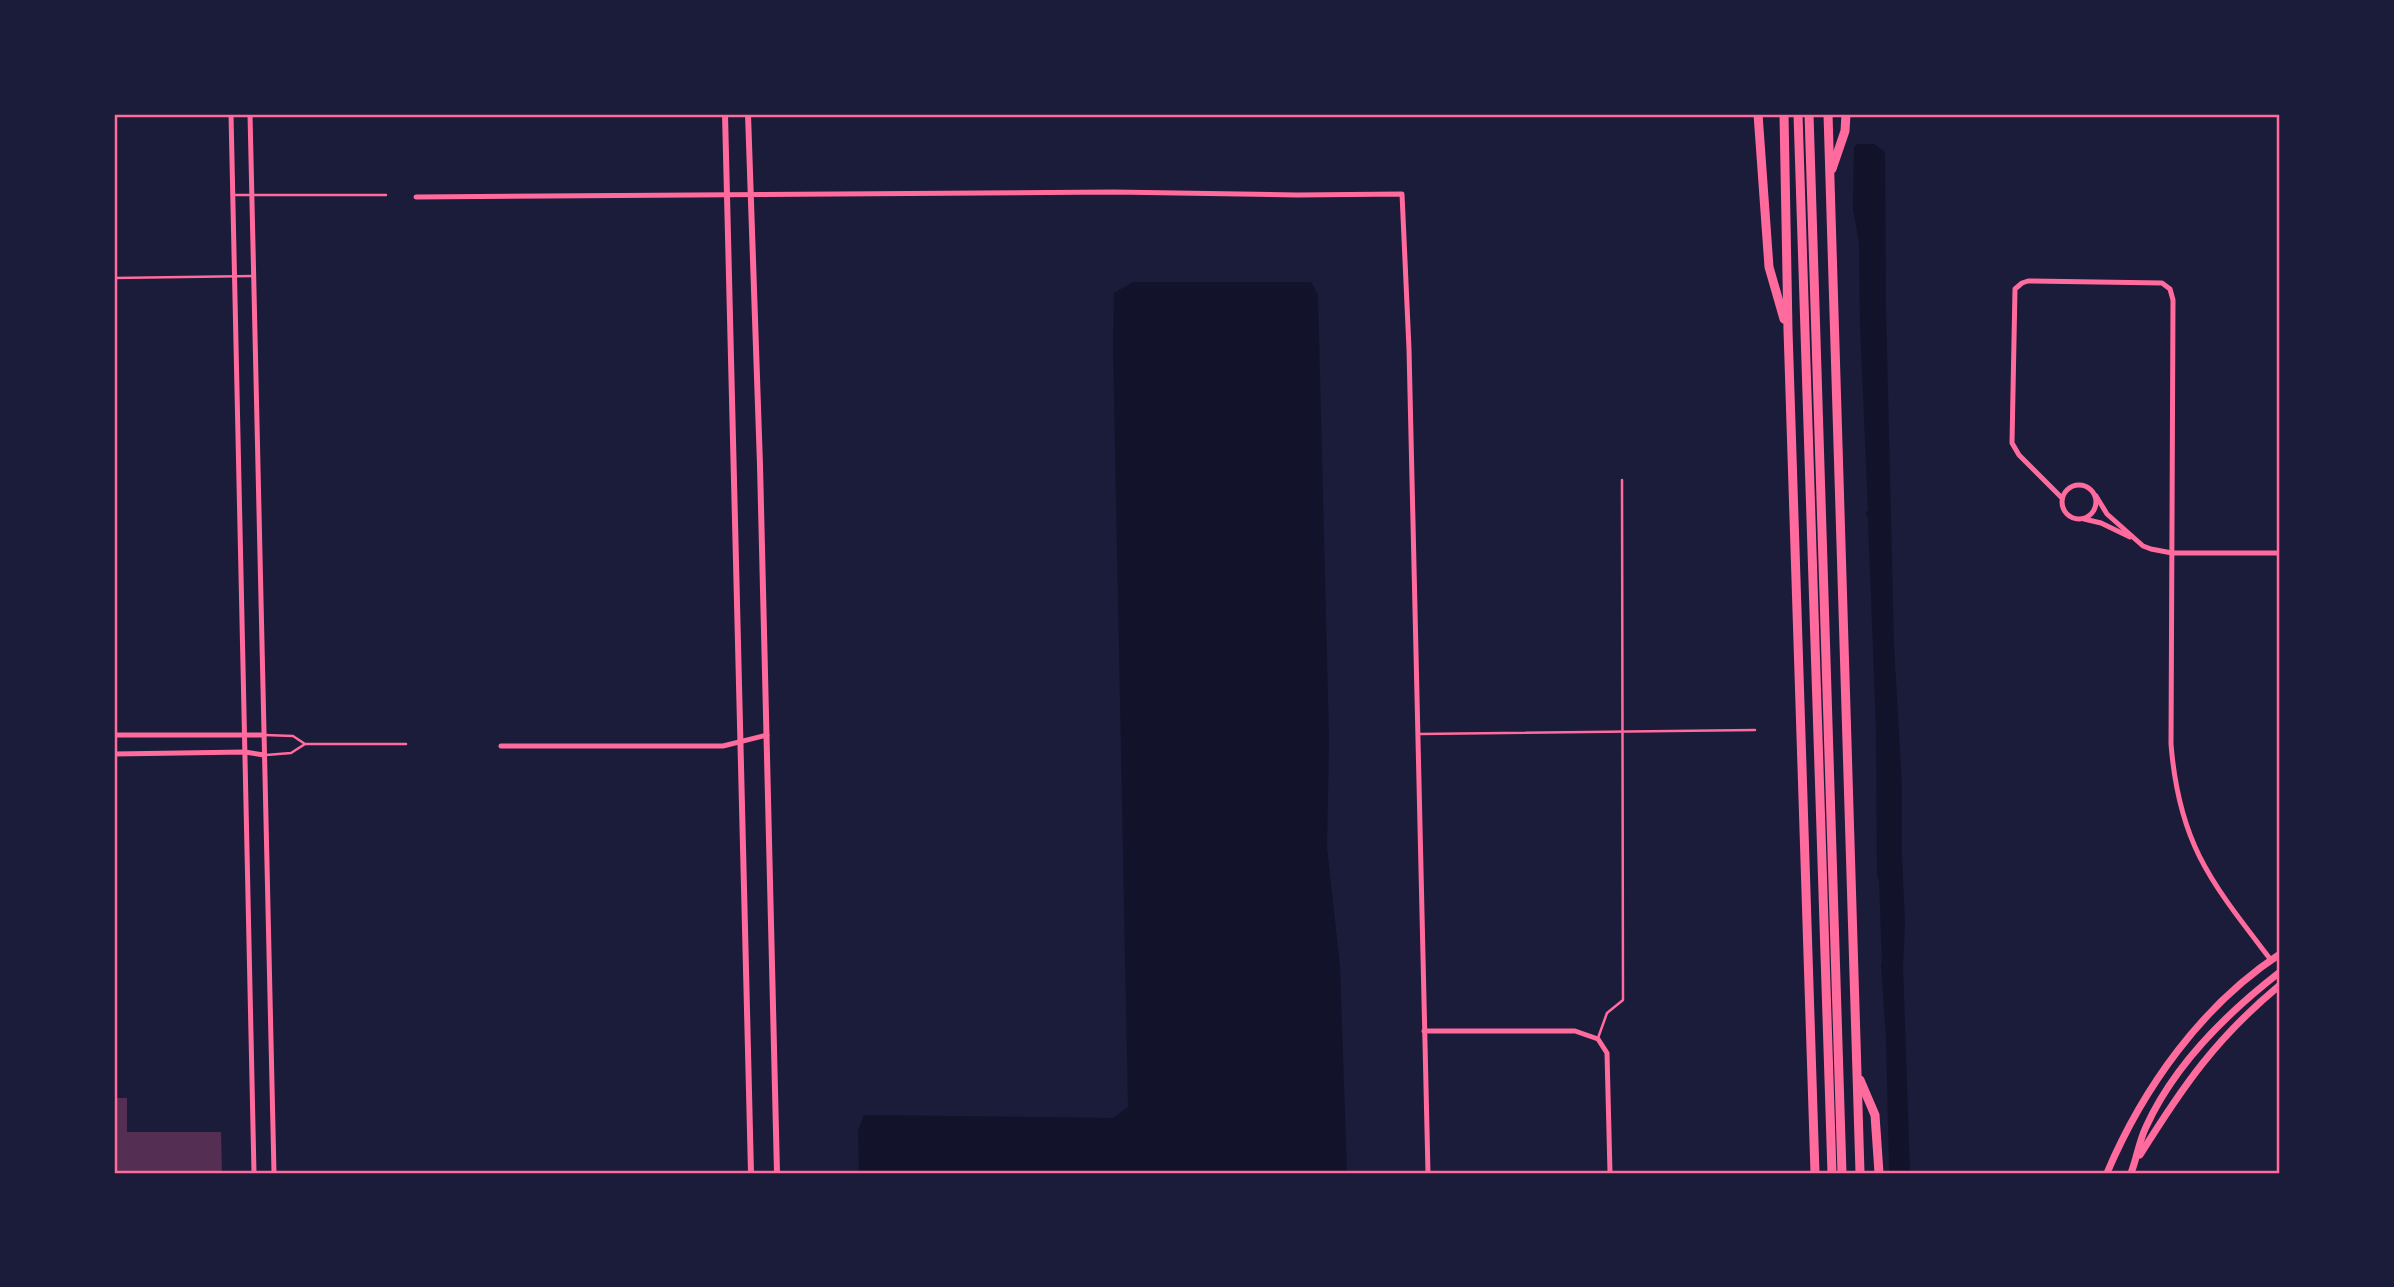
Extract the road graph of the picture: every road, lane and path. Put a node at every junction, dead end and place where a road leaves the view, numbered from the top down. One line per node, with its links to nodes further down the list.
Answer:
1 (231, 114): 13 (street)
2 (250, 114): 12 (street)
3 (725, 114): 15 (street)
4 (748, 114): 16 (street)
5 (1758, 114): 21 (highway)
6 (1784, 114): 21 (highway)
7 (1798, 114): 58 (highway)
8 (1809, 114): 59 (highway)
9 (1828, 114): 11 (highway)
10 (1846, 114): 11 (highway)
11 (1830, 174): 49 (highway)
12 (252, 194): 13 (lane); 14 (lane); 19 (street)
13 (233, 195): 18 (street)
14 (386, 195)
15 (726, 195): 16 (street); 17 (street); 36 (street)
16 (752, 195): 31 (street); 35 (street)
17 (416, 197)
18 (234, 276): 19 (lane); 20 (lane); 33 (street)
19 (254, 276): 34 (street)
20 (114, 278)
21 (1788, 330): 57 (highway)
22 (1622, 480): 30 (lane)
23 (2096, 496): 24 (street); 25 (street); 26 (street)
24 (2062, 498): 25 (street); 27 (street)
25 (2084, 519): 26 (street)
26 (2136, 539): 27 (street)
27 (2172, 553): 28 (street); 44 (street)
28 (2280, 553)
29 (1755, 730): 30 (lane)
30 (1622, 732): 31 (lane); 48 (lane)
31 (1417, 734): 47 (street)
32 (114, 735): 33 (street)
33 (245, 735): 34 (street); 40 (street)
34 (264, 735): 37 (lane); 42 (street)
35 (767, 735): 36 (street); 54 (street)
36 (741, 742): 39 (street); 53 (street)
37 (305, 744): 38 (lane); 42 (lane)
38 (406, 744)
39 (501, 746)
40 (245, 752): 41 (street); 42 (street); 51 (street)
41 (114, 754)
42 (264, 755): 52 (street)
43 (2280, 954): 44 (main road)
44 (2271, 960): 45 (main road); 62 (main road)
45 (2280, 972): 50 (main road)
46 (2280, 985): 50 (main road)
47 (1424, 1031): 48 (street); 55 (street)
48 (1598, 1039): 56 (street)
49 (1857, 1074): 60 (highway); 61 (highway)
50 (2134, 1165): 63 (main road)
51 (254, 1173)
52 (274, 1173)
53 (751, 1173)
54 (777, 1173)
55 (1428, 1173)
56 (1611, 1173)
57 (1815, 1173)
58 (1832, 1173)
59 (1842, 1173)
60 (1860, 1173)
61 (1879, 1173)
62 (2107, 1173)
63 (2130, 1173)

